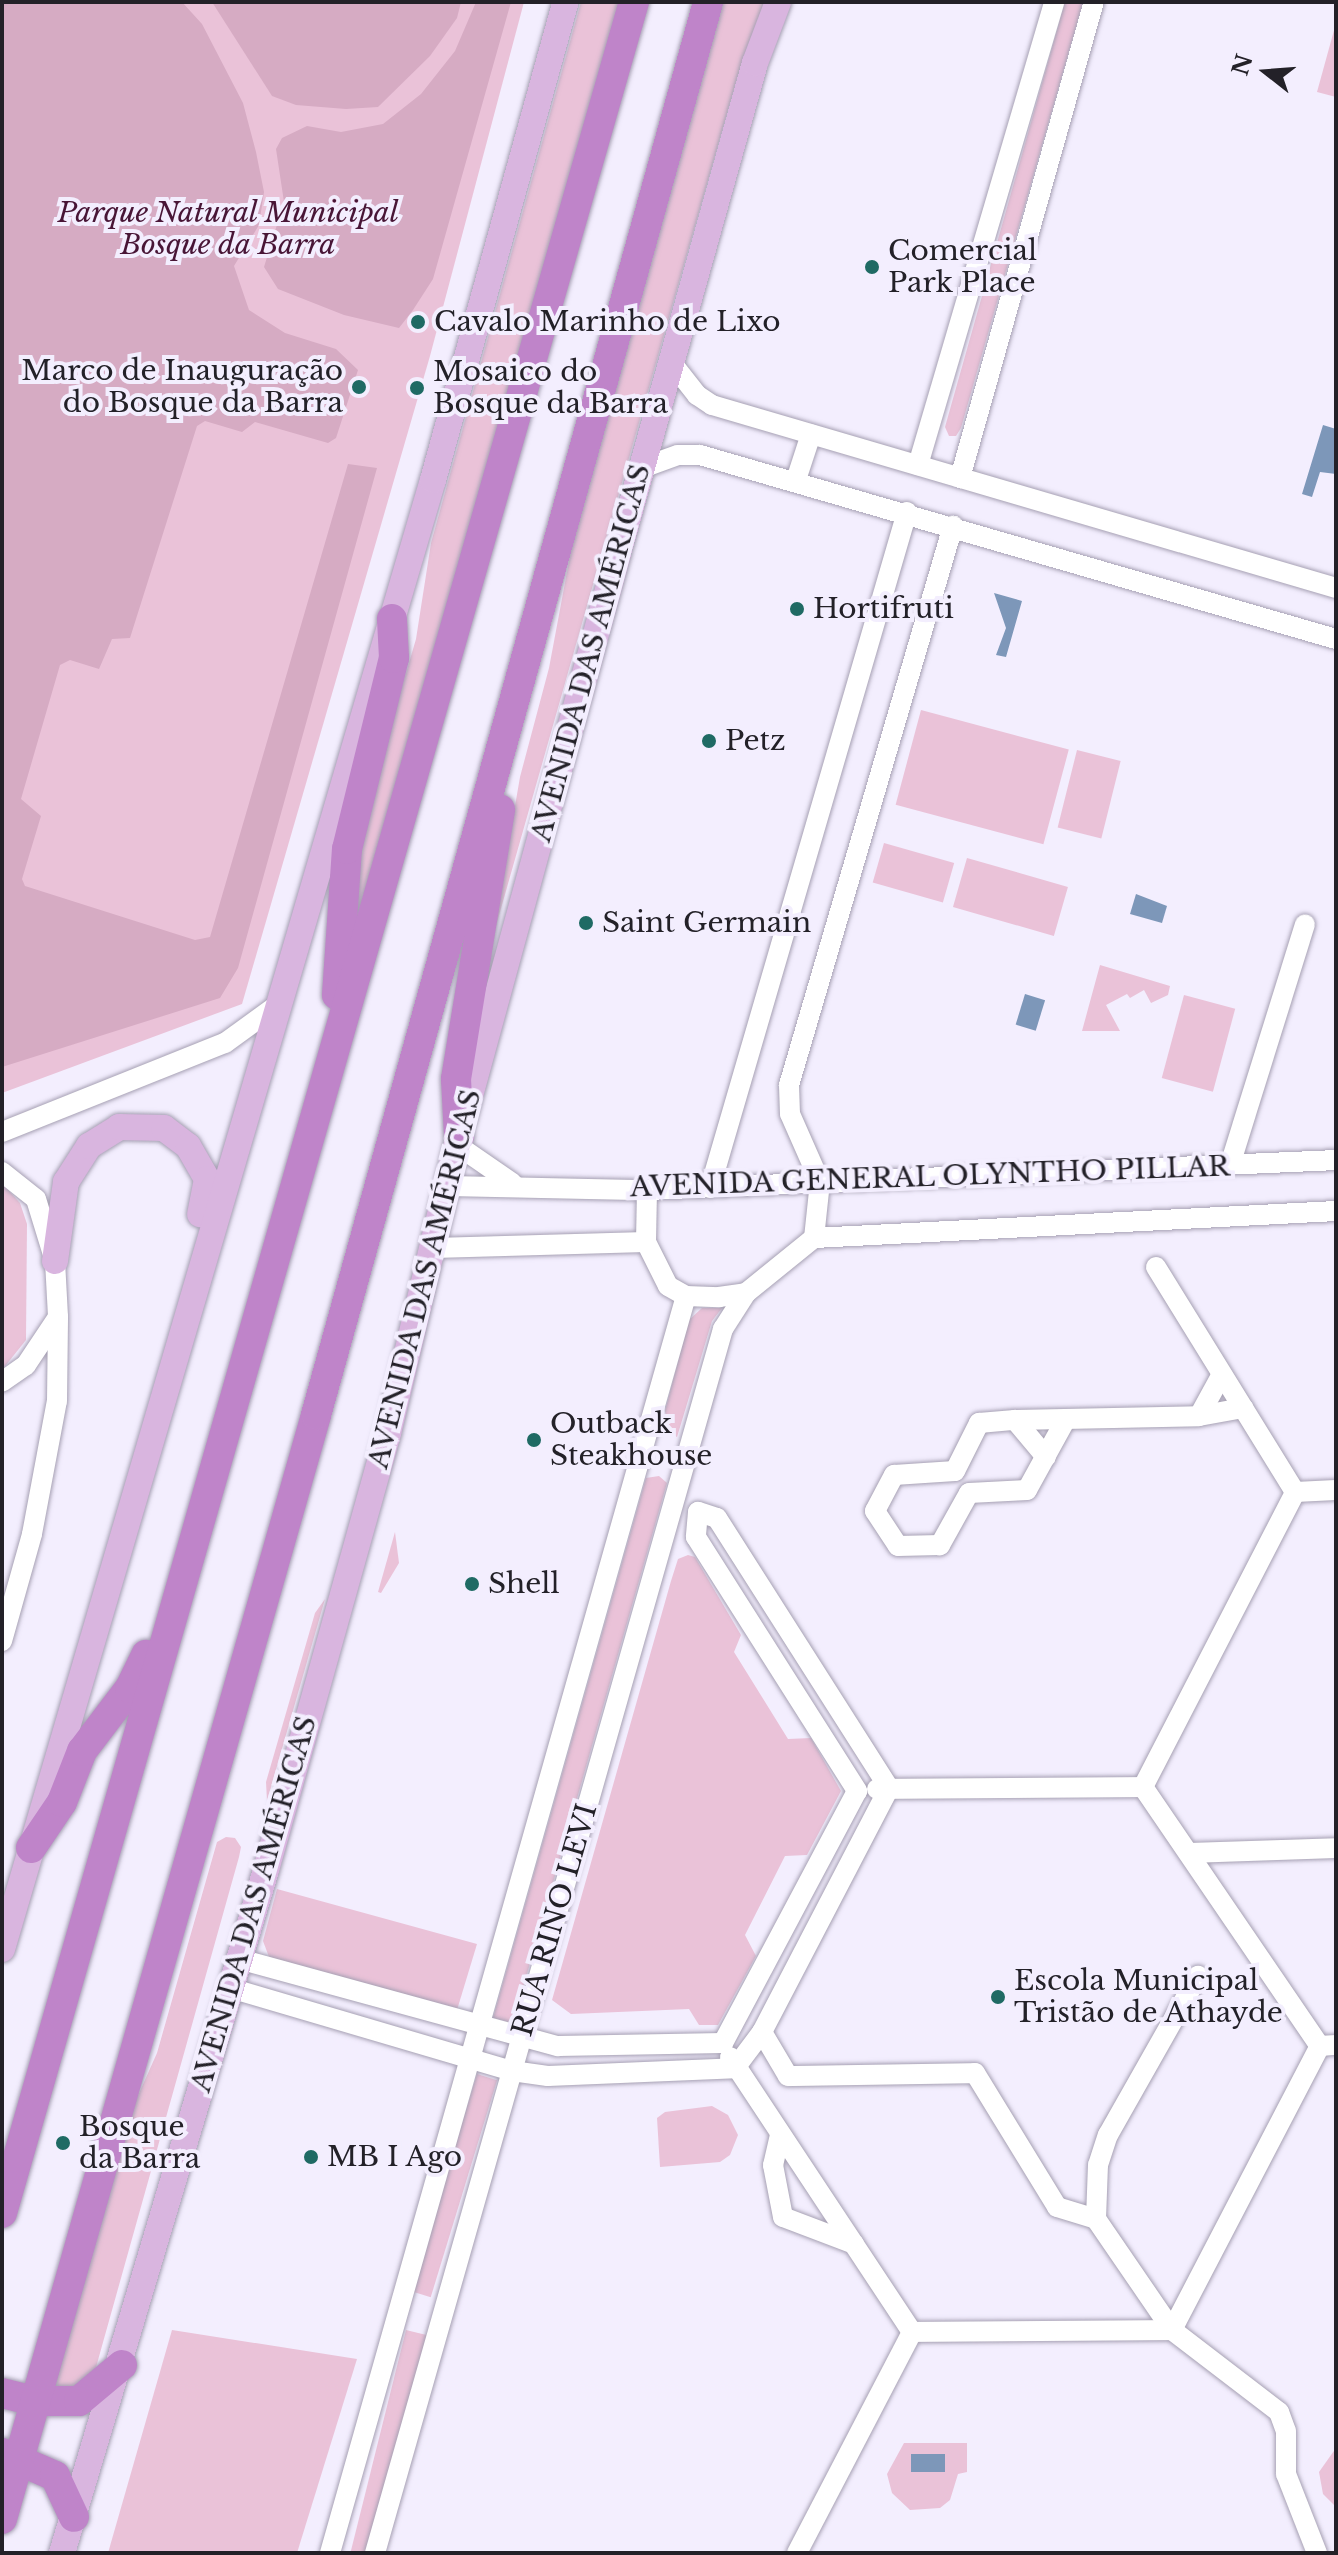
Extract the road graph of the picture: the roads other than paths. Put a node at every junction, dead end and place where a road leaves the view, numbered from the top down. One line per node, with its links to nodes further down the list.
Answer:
1 (566, 2): 17 (main road)
2 (634, 2): 21 (highway)
3 (708, 2): 16 (highway)
4 (778, 2): 7 (main road, AVENIDA DAS AMÉRICAS)
5 (1054, 2): 9 (street)
6 (1094, 2): 11 (street)
7 (671, 362): 8 (street); 10 (main road, AVENIDA DAS AMÉRICAS)
8 (811, 434): 9 (street); 12 (street)
9 (918, 465): 11 (street)
10 (642, 468): 12 (street); 23 (main road, AVENIDA DAS AMÉRICAS)
11 (960, 478): 15 (street)
12 (796, 480): 13 (street)
13 (907, 512): 14 (street); 30 (street)
14 (953, 526): 18 (street); 27 (street)
15 (1336, 588)
16 (541, 608): 23 (highway); 79 (highway)
17 (392, 619): 20 (main road); 21 (highway)
18 (1336, 639)
19 (1305, 924): 25 (street)
20 (276, 1006): 22 (street); 36 (main road)
21 (324, 1091): 51 (highway)
22 (2, 1132)
23 (458, 1141): 28 (main road, AVENIDA DAS AMÉRICAS); 29 (street, AVENIDA GENERAL OLYNTHO PILLAR)
24 (1336, 1160): 25 (street, AVENIDA GENERAL OLYNTHO PILLAR)
25 (1230, 1165): 27 (street, AVENIDA GENERAL OLYNTHO PILLAR)
26 (2, 1172): 37 (street)
27 (820, 1182): 30 (street, AVENIDA GENERAL OLYNTHO PILLAR); 33 (street)
28 (448, 1186): 29 (street, AVENIDA GENERAL OLYNTHO PILLAR); 35 (main road, AVENIDA DAS AMÉRICAS)
29 (523, 1187): 31 (street, AVENIDA GENERAL OLYNTHO PILLAR)
30 (710, 1188): 31 (street, AVENIDA GENERAL OLYNTHO PILLAR)
31 (647, 1190): 34 (street)
32 (1336, 1211): 33 (street, AVENIDA GENERAL OLYNTHO PILLAR)
33 (814, 1238): 39 (street, AVENIDA GENERAL OLYNTHO PILLAR)
34 (646, 1242): 35 (street, AVENIDA GENERAL OLYNTHO PILLAR); 40 (street, AVENIDA GENERAL OLYNTHO PILLAR)
35 (434, 1248): 60 (main road, AVENIDA DAS AMÉRICAS)
36 (204, 1256): 37 (main road); 56 (main road)
37 (55, 1261): 41 (street)
38 (1156, 1267): 42 (street)
39 (746, 1293): 40 (street); 65 (street, RUA RINO LEVI)
40 (686, 1296): 63 (street, RUA RINO LEVI)
41 (58, 1317): 43 (street); 52 (street)
42 (1221, 1376): 44 (street); 45 (street)
43 (2, 1382)
44 (1243, 1408): 45 (street); 50 (street)
45 (1199, 1416): 46 (street)
46 (1066, 1419): 47 (street); 48 (street)
47 (1015, 1420): 48 (street); 48 (street)
48 (1046, 1457)
49 (1336, 1490): 50 (street)
50 (1295, 1492): 53 (street)
51 (179, 1585): 56 (highway); 72 (highway)
52 (2, 1641)
53 (1143, 1787): 54 (street); 58 (street)
54 (889, 1788): 55 (street); 55 (street); 64 (street)
55 (857, 1791): 66 (street)
56 (31, 1848): 59 (main road)
57 (1336, 1848): 58 (street)
58 (1189, 1853): 67 (street)
59 (2, 1949)
60 (239, 1959): 62 (main road, AVENIDA DAS AMÉRICAS); 63 (street)
61 (1198, 1976): 73 (street)
62 (230, 1988): 68 (street); 77 (main road, AVENIDA DAS AMÉRICAS)
63 (480, 2025): 65 (street); 68 (street, RUA RINO LEVI)
64 (762, 2032): 69 (street); 73 (street)
65 (522, 2036): 66 (street); 70 (street, RUA RINO LEVI)
66 (723, 2043): 69 (street)
67 (1328, 2046): 75 (street)
68 (471, 2057): 70 (street); 84 (street, RUA RINO LEVI)
69 (735, 2068): 70 (street); 71 (street)
70 (512, 2071): 85 (street, RUA RINO LEVI)
71 (780, 2135): 74 (street); 74 (street)
72 (2, 2213)
73 (1096, 2219): 75 (street)
74 (854, 2244): 76 (street)
75 (1172, 2330): 76 (street); 87 (street)
76 (912, 2332): 86 (street)
77 (122, 2365): 79 (highway); 81 (main road, AVENIDA DAS AMÉRICAS)
78 (2, 2393): 79 (highway)
79 (35, 2401): 80 (highway)
80 (10, 2455): 81 (highway); 82 (highway)
81 (74, 2517): 83 (main road, AVENIDA DAS AMÉRICAS)
82 (2, 2519)
83 (62, 2553)
84 (330, 2553)
85 (375, 2553)
86 (797, 2553)
87 (1317, 2553)

